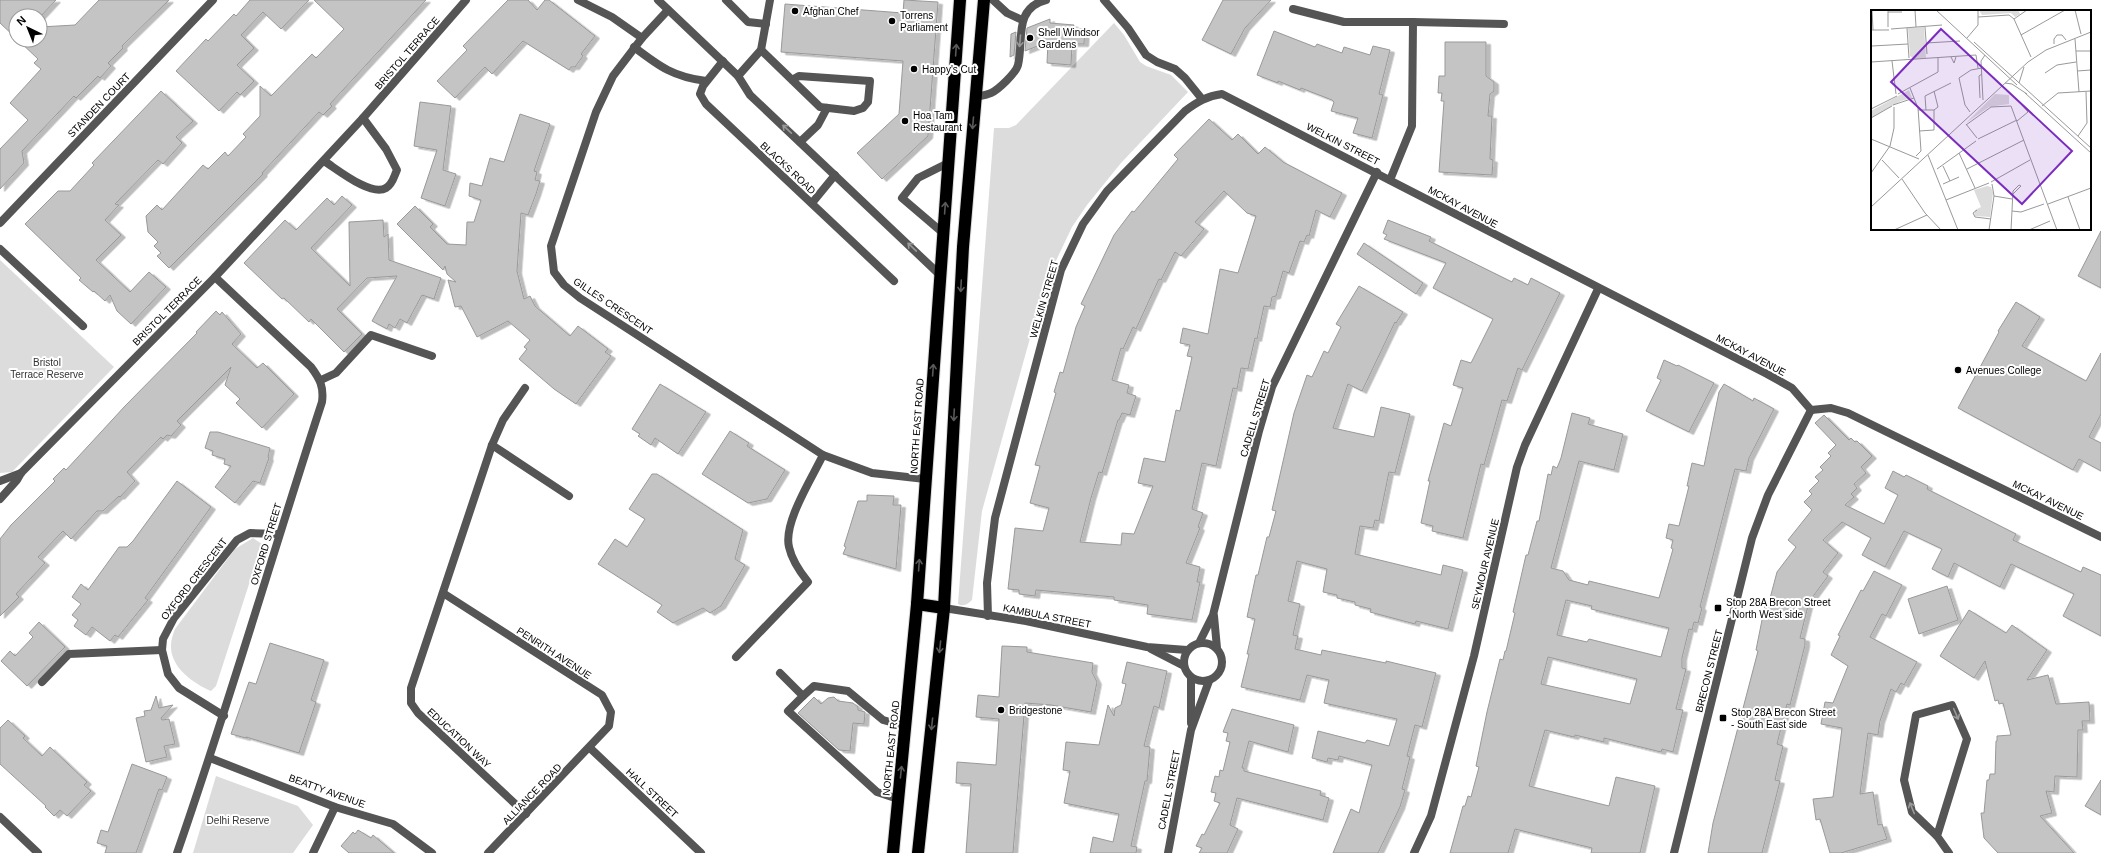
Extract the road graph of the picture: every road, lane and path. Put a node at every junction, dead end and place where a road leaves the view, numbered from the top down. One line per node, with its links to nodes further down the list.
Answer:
1 (213, 0): 36 (street, STANDEN COURT)
2 (466, 0): 28 (street, BRISTOL TERRACE)
3 (578, 0): 18 (street)
4 (658, 0): 13 (street)
5 (726, 0): 16 (street)
6 (770, 0): 16 (street)
7 (960, 0): 31 (highway, NORTH EAST ROAD, one-way to 7)
8 (984, 0): 25 (highway)
9 (993, 0): 14 (street)
10 (1046, 0): 14 (street)
11 (1104, 0): 26 (street)
12 (1293, 9): 15 (street)
13 (668, 10): 18 (street, GILLES CRESCENT); 21 (street)
14 (1022, 20): 25 (street, one-way to 25)
15 (1413, 22): 17 (street); 34 (street)
16 (766, 24): 20 (street)
17 (1504, 24)
18 (642, 38): 19 (street, GILLES CRESCENT)
19 (634, 47): 24 (street); 49 (street, GILLES CRESCENT)
20 (761, 50): 22 (street); 23 (street)
21 (723, 61): 22 (street); 24 (street)
22 (738, 76): 29 (street, one-way to 22)
23 (792, 80): 27 (street); 27 (street)
24 (706, 81): 35 (street, BLACKS ROAD)
25 (976, 97): 59 (highway, one-way to 59)
26 (1202, 99): 32 (street, WELKIN STREET); 61 (street, WELKIN STREET)
27 (827, 108): 29 (street)
28 (363, 118): 30 (street, BRISTOL TERRACE); 30 (street)
29 (800, 142): 33 (street)
30 (324, 161): 40 (street, BRISTOL TERRACE)
31 (948, 163): 37 (highway, NORTH EAST ROAD, one-way to 31); 37 (street)
32 (1377, 172): 34 (street, WELKIN STREET); 60 (street, CADELL STREET)
33 (835, 175): 35 (street); 39 (street, one-way to 33)
34 (1390, 180): 42 (street, MCKAY AVENUE)
35 (812, 203): 41 (street, BLACKS ROAD)
36 (0, 223)
37 (943, 233): 39 (highway, NORTH EAST ROAD)
38 (0, 248): 43 (street)
39 (940, 275): 51 (highway, NORTH EAST ROAD, one-way to 39)
40 (215, 277): 45 (street); 50 (street, BRISTOL TERRACE)
41 (894, 281)
42 (1598, 289): 47 (street, MCKAY AVENUE); 93 (street, SEYMOUR AVENUE)
43 (83, 326)
44 (432, 356): 45 (street)
45 (321, 380): 55 (street, OXFORD STREET)
46 (525, 388): 48 (street, EDUCATION WAY)
47 (1811, 410): 56 (street, MCKAY AVENUE); 94 (street, BRECON STREET)
48 (492, 445): 53 (street); 57 (street, EDUCATION WAY)
49 (823, 455): 51 (street, GILLES CRESCENT); 67 (street)
50 (21, 473): 52 (street, BRISTOL TERRACE); 54 (street, BRISTOL TERRACE)
51 (925, 478): 58 (highway, NORTH EAST ROAD, one-way to 51)
52 (0, 481)
53 (569, 496)
54 (0, 499)
55 (279, 534): 65 (street, OXFORD CRESCENT); 74 (street, OXFORD STREET)
56 (2101, 537)
57 (443, 593): 77 (street, PENRITH AVENUE); 81 (street, EDUCATION WAY)
58 (917, 604): 59 (highway); 75 (highway, NORTH EAST ROAD)
59 (944, 608): 61 (street, KAMBULA STREET); 91 (highway, one-way to 91)
60 (1214, 615): 62 (street, CADELL STREET); 64 (street, CADELL STREET)
61 (988, 616): 63 (street, KAMBULA STREET)
62 (1199, 643): 64 (street); 66 (street)
63 (1147, 647): 66 (street, KAMBULA STREET); 68 (street, KAMBULA STREET)
64 (1217, 648): 71 (street)
65 (162, 650): 72 (street); 74 (street, OXFORD CRESCENT)
66 (1187, 650): 68 (street)
67 (736, 657)
68 (1184, 666): 70 (street)
69 (780, 673): 73 (street)
70 (1191, 678): 71 (street); 76 (street, CADELL STREET)
71 (1209, 681): 76 (street, CADELL STREET)
72 (42, 682)
73 (804, 696): 75 (street); 79 (street)
74 (224, 716): 78 (street, OXFORD STREET)
75 (905, 726): 79 (highway, NORTH EAST ROAD, one-way to 75)
76 (1191, 730): 92 (street, CADELL STREET)
77 (590, 748): 81 (street, ALLIANCE ROAD); 89 (street, HALL STREET)
78 (210, 758): 80 (street, BEATTY AVENUE); 85 (street, OXFORD STREET)
79 (898, 798): 90 (highway, NORTH EAST ROAD)
80 (335, 806): 86 (street); 87 (street, BEATTY AVENUE)
81 (526, 814): 88 (street, ALLIANCE ROAD)
82 (0, 817): 84 (street)
83 (1937, 836): 83 (street, one-way to 83); 95 (street)
84 (38, 853)
85 (177, 853)
86 (313, 853)
87 (432, 853)
88 (488, 853)
89 (701, 853)
90 (893, 853)
91 (918, 853)
92 (1168, 853)
93 (1414, 853)
94 (1674, 853)
95 (1949, 853)

